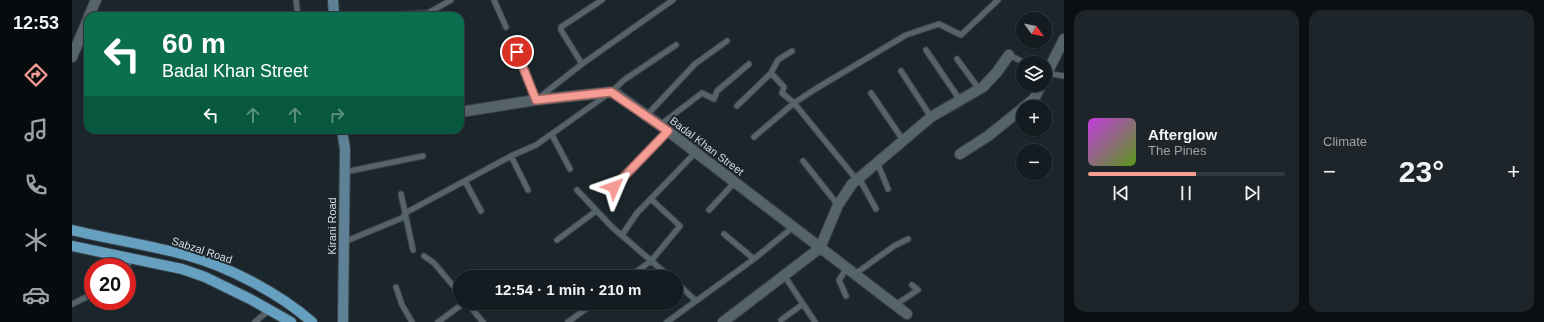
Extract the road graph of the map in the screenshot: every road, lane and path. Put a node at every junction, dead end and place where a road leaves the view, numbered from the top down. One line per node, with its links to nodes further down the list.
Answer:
1 (96, 0): 9 (street)
2 (296, 0): 10 (lane)
3 (333, 0): 11 (main road)
4 (451, 0): 12 (lane)
5 (494, 0): 13 (lane)
6 (602, 0): 26 (lane)
7 (673, 0): 26 (lane)
8 (998, 0): 37 (lane)
9 (91, 12)
10 (298, 12)
11 (334, 12)
12 (434, 12)
13 (506, 27)
14 (84, 28): 22 (street)
15 (1064, 39): 25 (street)
16 (512, 40): 35 (lane)
17 (727, 41): 41 (lane)
18 (676, 46): 33 (lane)
19 (926, 50): 36 (lane)
20 (792, 51): 29 (lane)
21 (1009, 55): 23 (lane); 32 (street)
22 (72, 57)
23 (1016, 58)
24 (958, 59): 32 (lane)
25 (1052, 62)
26 (582, 64): 35 (lane)
27 (749, 64): 43 (lane)
28 (901, 71): 42 (lane)
29 (771, 73): 37 (lane); 38 (lane)
30 (1052, 75): 31 (lane)
31 (1064, 76)
32 (979, 89): 36 (street)
33 (611, 92): 35 (street); 41 (street, Badal Khan Street); 45 (lane)
34 (871, 93): 47 (lane)
35 (536, 100): 39 (street)
36 (960, 100): 42 (street)
37 (794, 103): 46 (lane); 56 (lane)
38 (737, 106)
39 (464, 111)
40 (1016, 113): 49 (street)
41 (647, 115): 43 (street, Badal Khan Street)
42 (931, 117): 47 (street)
43 (664, 128): 48 (street, Badal Khan Street); 59 (lane)
44 (343, 134): 55 (main road, Kirani Road)
45 (552, 135): 51 (lane); 54 (lane)
46 (754, 137)
47 (903, 140): 53 (street)
48 (696, 152): 58 (street, Badal Khan Street); 64 (lane)
49 (960, 154)
50 (423, 156): 55 (lane)
51 (511, 156): 57 (lane); 61 (lane)
52 (803, 161): 65 (lane)
53 (877, 162): 56 (street); 60 (lane)
54 (570, 169)
55 (345, 172): 77 (main road, Kirani Road)
56 (858, 179): 65 (street); 66 (lane)
57 (465, 181): 68 (lane); 70 (lane)
58 (735, 182): 67 (lane); 71 (street, Badal Khan Street)
59 (614, 187)
60 (888, 188)
61 (528, 190)
62 (577, 190): 69 (lane)
63 (401, 194): 70 (lane)
64 (651, 199): 74 (lane); 84 (lane)
65 (838, 205): 79 (street)
66 (876, 208)
67 (709, 210)
68 (481, 211)
69 (596, 211): 74 (lane); 76 (lane)
70 (405, 215): 77 (lane); 80 (lane)
71 (793, 227): 79 (street, Badal Khan Street); 83 (lane)
72 (72, 230): 110 (main road, Sabzal Road)
73 (724, 234): 83 (lane)
74 (622, 235): 84 (lane)
75 (908, 239): 90 (lane)
76 (557, 240)
77 (344, 242): 111 (main road, Kirani Road)
78 (72, 246): 82 (main road)
79 (820, 248): 86 (street, Badal Khan Street); 89 (street)
80 (413, 250)
81 (424, 256): 91 (lane)
82 (112, 258)
83 (754, 259): 97 (lane)
84 (651, 260): 87 (lane); 88 (lane)
85 (136, 264): 101 (main road)
86 (847, 268): 90 (street, Badal Khan Street); 95 (lane)
87 (638, 270)
88 (662, 270)
89 (784, 275): 99 (lane); 107 (street)
90 (855, 275): 100 (street, Badal Khan Street)
91 (453, 286)
92 (912, 286): 100 (lane)
93 (396, 287): 112 (lane)
94 (683, 289): 97 (lane)
95 (846, 296)
96 (84, 298): 98 (lane)
97 (696, 301): 116 (lane)
98 (72, 304)
99 (804, 304): 106 (lane); 117 (lane)
100 (895, 305): 105 (street, Badal Khan Street)
101 (270, 309): 108 (lane); 109 (main road)
102 (456, 310): 113 (lane)
103 (472, 310): 114 (lane)
104 (584, 310): 115 (lane)
105 (907, 314)
106 (781, 320)
107 (726, 321)
108 (255, 322)
109 (291, 322)
110 (312, 322)
111 (342, 322)
112 (412, 322)
113 (438, 322)
114 (483, 322)
115 (568, 322)
116 (667, 322)
117 (815, 322)

